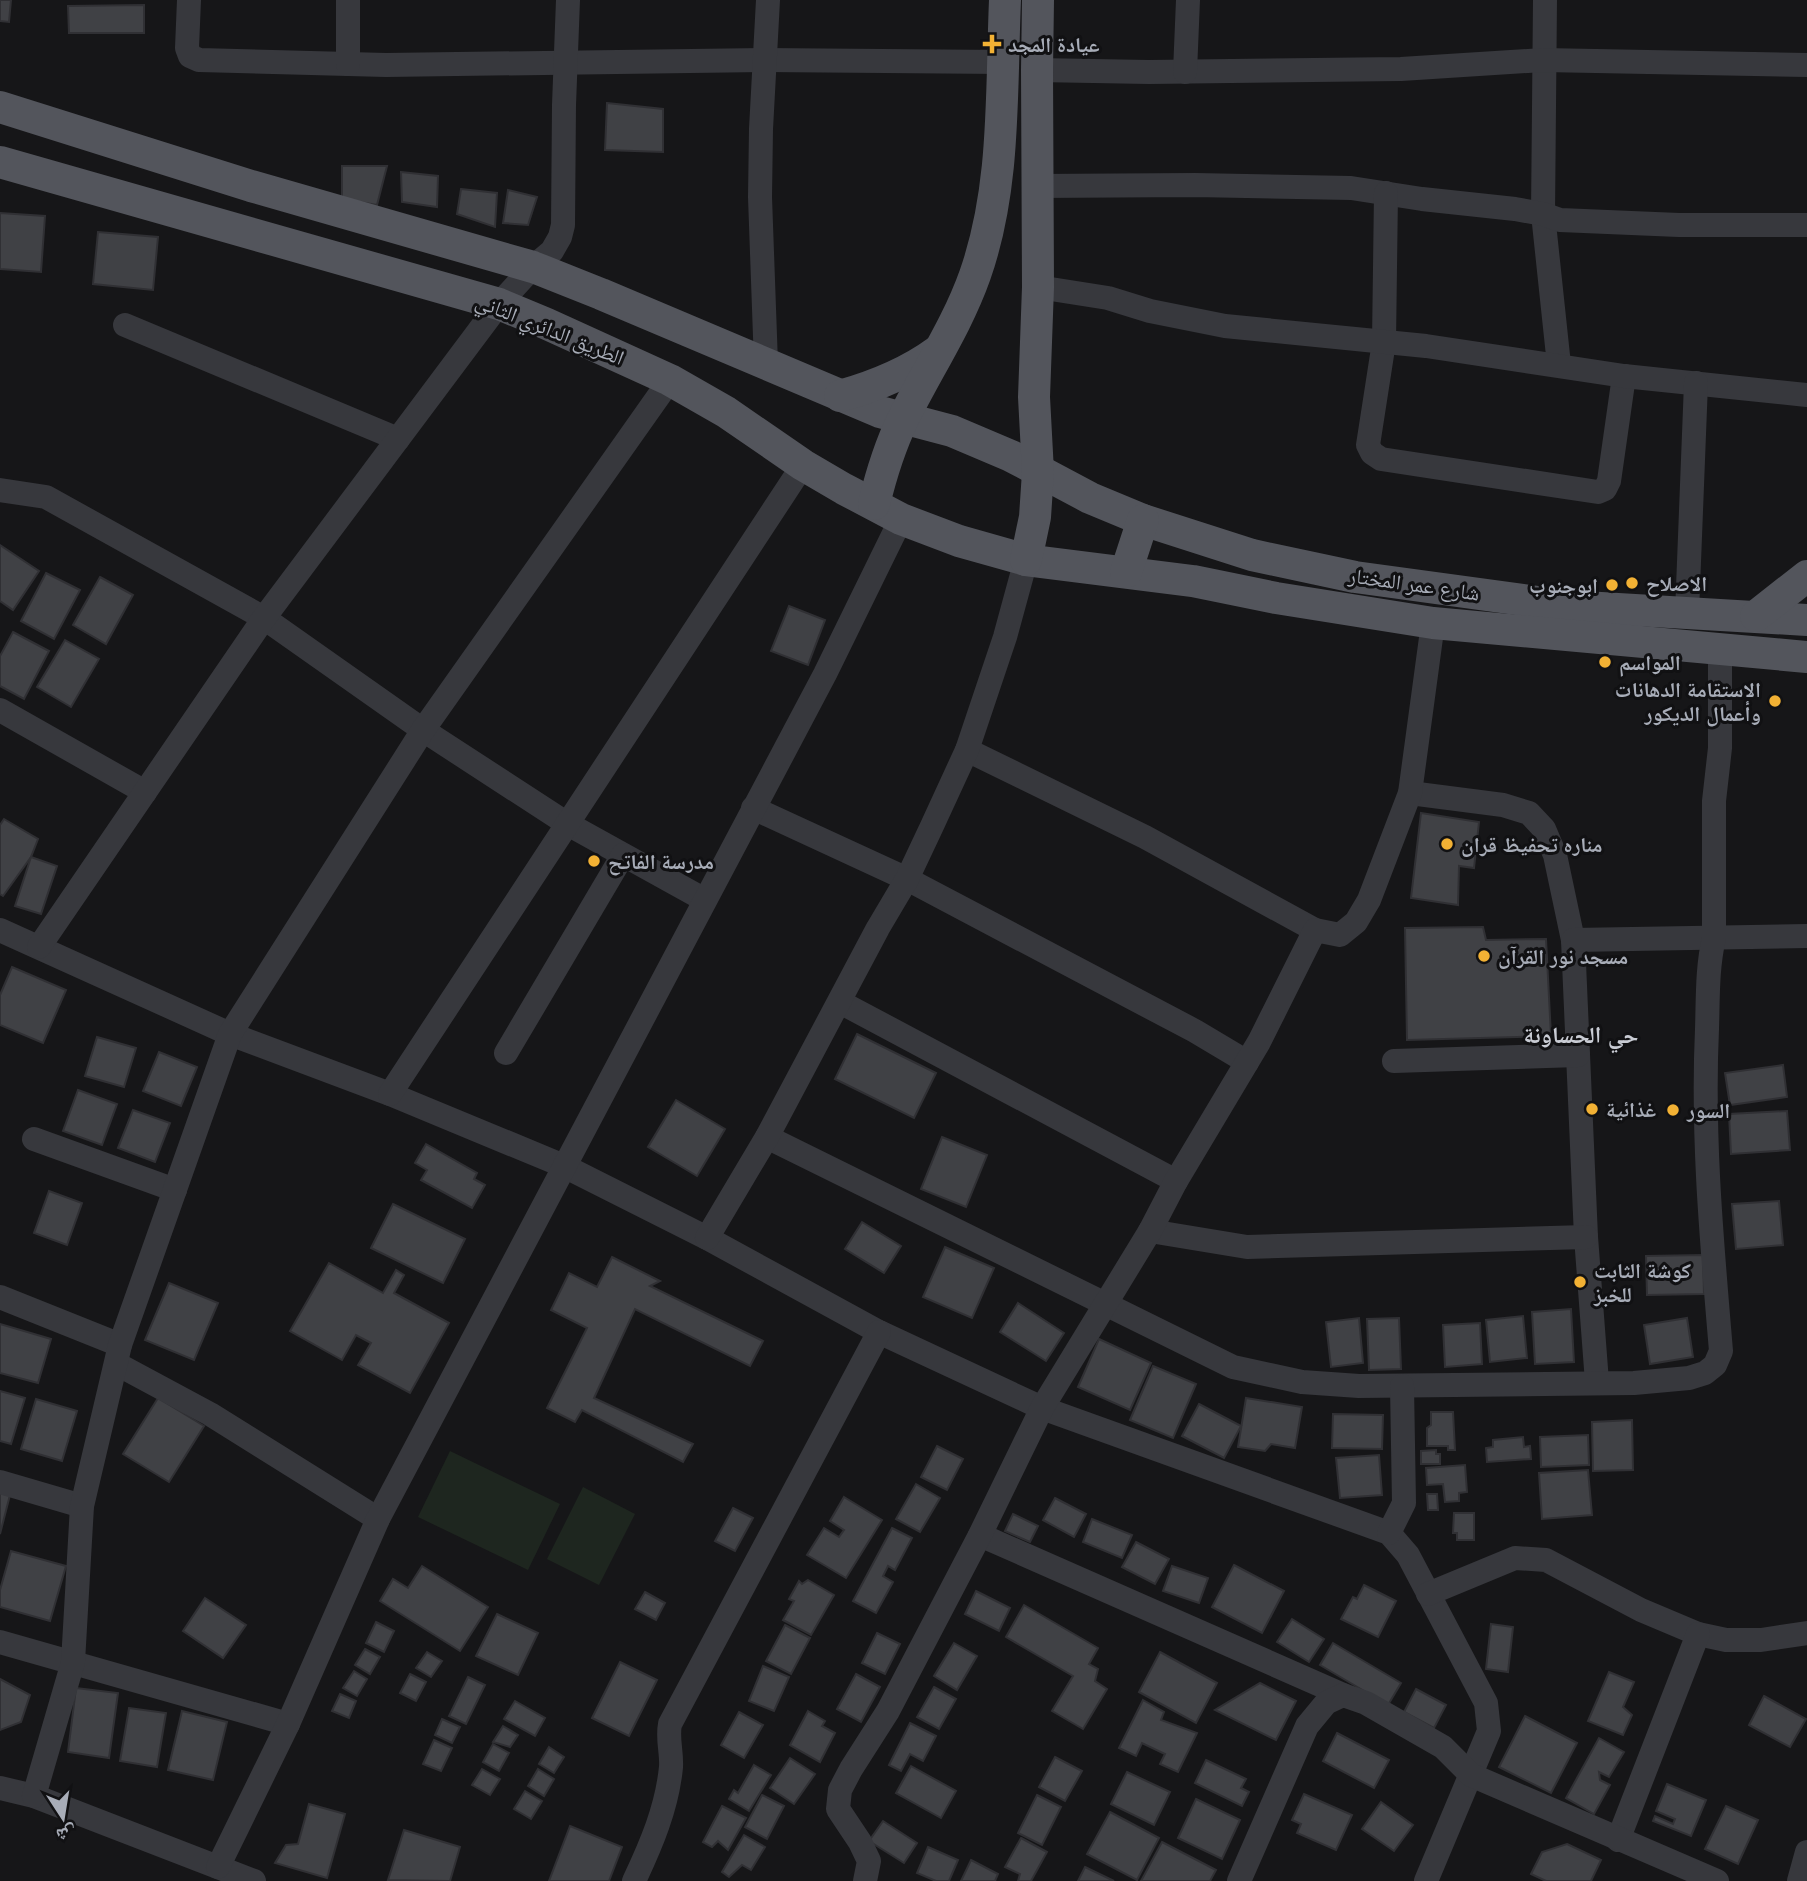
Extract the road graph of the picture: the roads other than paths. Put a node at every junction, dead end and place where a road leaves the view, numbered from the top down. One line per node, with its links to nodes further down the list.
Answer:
1 (189, 0): 13 (street)
2 (348, 0): 13 (street)
3 (568, 0): 12 (street)
4 (768, 0): 10 (street)
5 (1005, 0): 11 (main road)
6 (1038, 0): 15 (main road)
7 (1188, 0): 16 (street)
8 (1545, 0): 9 (street)
9 (1543, 60): 14 (street); 16 (street); 21 (street)
10 (764, 61): 11 (street); 12 (street); 29 (street)
11 (1003, 62): 28 (main road)
12 (565, 63): 13 (street); 23 (street)
13 (348, 64)
14 (1807, 65)
15 (1037, 70): 16 (street); 19 (main road)
16 (1185, 72)
17 (0, 107): 23 (main road)
18 (0, 162): 25 (main road, الطريق الدائري الثاني)
19 (1037, 186): 20 (street); 24 (main road)
20 (1386, 192): 21 (street); 27 (street)
21 (1543, 214): 22 (street); 30 (street)
22 (1807, 225)
23 (533, 267): 25 (street); 29 (main road)
24 (1038, 287): 27 (street); 39 (main road)
25 (499, 304): 32 (main road, الطريق الدائري الثاني); 37 (street)
26 (125, 325): 37 (street)
27 (1384, 342): 30 (street); 31 (street)
28 (942, 348): 35 (main road); 36 (main road)
29 (766, 364): 35 (main road)
30 (1559, 365): 31 (street)
31 (1624, 376): 33 (street)
32 (670, 380): 38 (main road, الطريق الدائري الثاني); 55 (street)
33 (1696, 383): 34 (street); 47 (street)
34 (1807, 395)
35 (840, 396): 36 (main road)
36 (904, 417): 39 (main road); 41 (main road)
37 (398, 439): 49 (street)
38 (803, 465): 41 (main road, الطريق الدائري الثاني); 60 (street)
39 (1038, 472): 43 (main road, شارع عمر المختار); 44 (main road)
40 (0, 490): 49 (street)
41 (874, 504): 42 (main road, الطريق الدائري الثاني)
42 (901, 519): 44 (main road, الطريق الدائري الثاني); 59 (street)
43 (1143, 520): 45 (main road); 47 (main road, شارع عمر المختار)
44 (1026, 560): 45 (main road, شارع عمر المختار); 56 (street)
45 (1126, 572): 51 (main road, شارع عمر المختار)
46 (1807, 576): 48 (main road)
47 (1687, 613): 48 (main road, شارع عمر المختار)
48 (1756, 616): 50 (main road, شارع عمر المختار)
49 (264, 618): 55 (street); 57 (street)
50 (1807, 620)
51 (1433, 623): 52 (main road, شارع عمر المختار); 58 (street)
52 (1720, 648): 53 (main road, شارع عمر المختار); 67 (street)
53 (1807, 657)
54 (0, 710): 57 (street)
55 (423, 730): 60 (street); 71 (street)
56 (967, 750): 62 (street); 65 (street)
57 (145, 792): 69 (street)
58 (1410, 793): 65 (street); 68 (street)
59 (753, 808): 62 (street); 63 (street)
60 (566, 823): 61 (street); 76 (street)
61 (623, 855): 63 (street); 72 (street)
62 (906, 879): 70 (street); 75 (street)
63 (705, 900): 79 (street)
64 (0, 930): 69 (street)
65 (1315, 930): 75 (street)
66 (1807, 936): 67 (street)
67 (1714, 938): 68 (street); 89 (street)
68 (1573, 940): 73 (street)
69 (39, 947): 71 (street)
70 (840, 1002): 77 (street); 80 (street)
71 (230, 1034): 76 (street); 81 (street)
72 (506, 1053)
73 (1578, 1055): 74 (street); 83 (street)
74 (1394, 1061)
75 (1247, 1062): 80 (street)
76 (390, 1094): 79 (street)
77 (767, 1137): 84 (street); 86 (street)
78 (34, 1139): 81 (street)
79 (564, 1166): 84 (street); 94 (street)
80 (1176, 1181): 82 (street)
81 (175, 1191): 88 (street)
82 (1150, 1231): 83 (street); 86 (street)
83 (1586, 1237): 89 (street)
84 (707, 1238): 87 (street)
85 (0, 1297): 88 (street)
86 (1104, 1303): 90 (street); 91 (street)
87 (879, 1332): 91 (street); 111 (street)
88 (119, 1354): 93 (street); 94 (street)
89 (1597, 1382): 90 (street)
90 (1402, 1387): 95 (street)
91 (1042, 1408): 95 (street); 96 (street)
92 (0, 1482): 93 (street)
93 (82, 1506): 101 (street)
94 (378, 1519): 103 (street)
95 (1389, 1533): 97 (street)
96 (981, 1535): 102 (street); 112 (street)
97 (1428, 1594): 99 (street); 104 (street)
98 (1807, 1633): 99 (street)
99 (1698, 1634): 107 (street)
100 (0, 1642): 101 (street)
101 (72, 1662): 103 (street); 106 (street)
102 (1343, 1695): 104 (street); 113 (street)
103 (288, 1724): 109 (street)
104 (1471, 1775): 107 (street); 114 (street)
105 (0, 1788): 106 (street)
106 (34, 1796): 109 (street)
107 (1618, 1840): 115 (street)
108 (1807, 1852): 116 (street)
109 (218, 1867): 110 (street)
110 (254, 1881)
111 (635, 1881)
112 (865, 1881)
113 (1239, 1881)
114 (1426, 1881)
115 (1717, 1881)
116 (1799, 1881)

